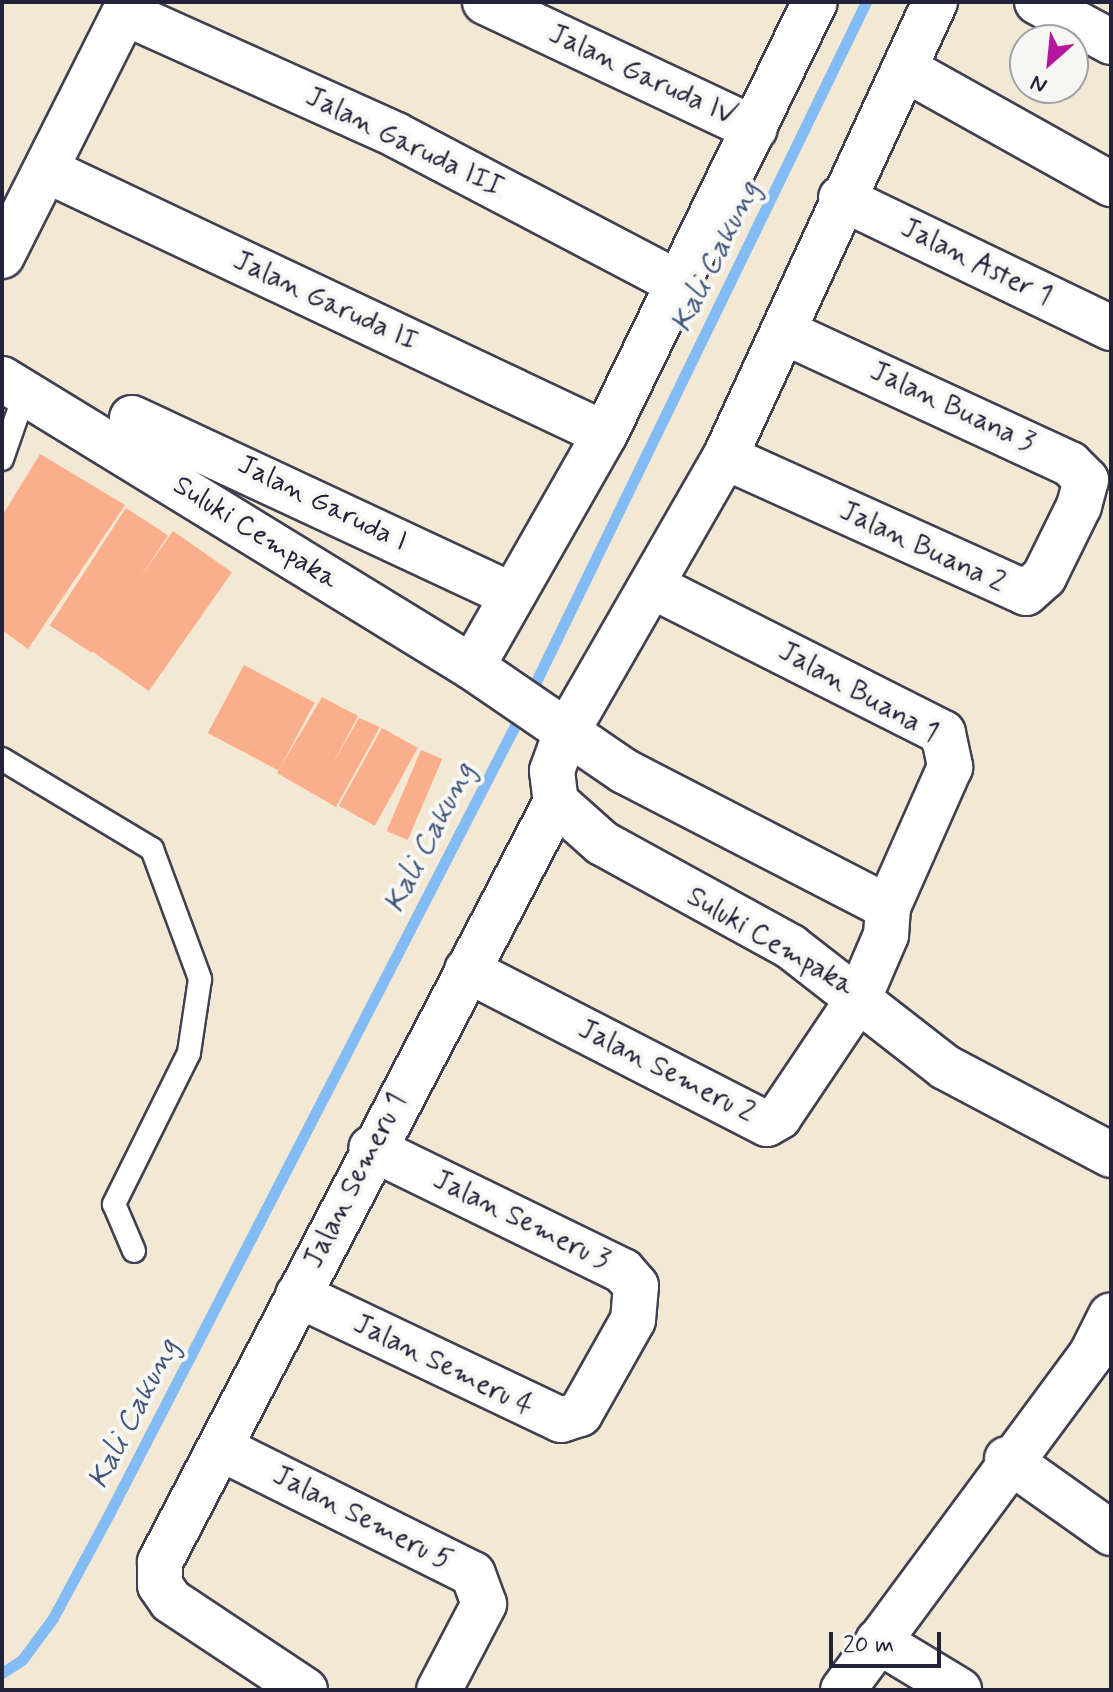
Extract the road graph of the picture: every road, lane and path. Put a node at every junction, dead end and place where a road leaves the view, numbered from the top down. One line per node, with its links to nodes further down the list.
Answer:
1 (485, 2): 8 (street, Jalan Garuda IV)
2 (815, 2): 8 (street)
3 (935, 2): 7 (street)
4 (1037, 2): 6 (street)
5 (128, 7): 9 (street); 13 (street, Jalan Garuda III)
6 (1111, 42)
7 (905, 69): 10 (street); 11 (street)
8 (755, 129): 13 (street)
9 (46, 170): 12 (street); 18 (street, Jalan Garuda II)
10 (1111, 184)
11 (841, 198): 14 (street, Jalan Aster 1); 15 (street)
12 (2, 256)
13 (678, 283): 18 (street)
14 (1111, 328)
15 (787, 333): 19 (street); 21 (street, Jalan Buana 3)
16 (12, 398): 20 (lane); 24 (street, Suluki Cempaka)
17 (132, 418): 23 (street, Jalan Garuda I)
18 (605, 434): 23 (street)
19 (725, 457): 21 (street, Jalan Buana 2); 22 (street)
20 (2, 459)
21 (1079, 506)
22 (652, 586): 25 (street); 28 (street, Jalan Buana 1)
23 (511, 595): 24 (street)
24 (490, 678): 25 (street, Suluki Cempaka)
25 (555, 725): 27 (street); 28 (street, Suluki Cempaka)
26 (2, 759): 33 (lane)
27 (556, 802): 29 (street, Jalan Semeru 1); 30 (street, Suluki Cempaka)
28 (888, 907): 30 (street, Suluki Cempaka)
29 (467, 970): 30 (street, Jalan Semeru 2); 31 (street, Jalan Semeru 1)
30 (859, 998): 32 (street)
31 (371, 1148): 34 (street, Jalan Semeru 1); 36 (street, Jalan Semeru 3)
32 (1111, 1155)
33 (134, 1251)
34 (298, 1295): 36 (street, Jalan Semeru 4); 38 (street, Jalan Semeru 1)
35 (1111, 1315): 37 (street)
36 (633, 1320)
37 (1102, 1350): 39 (street)
38 (222, 1449): 42 (street, Jalan Semeru 1); 43 (street, Jalan Semeru 5)
39 (1007, 1459): 40 (street); 41 (street)
40 (1111, 1533)
41 (878, 1641): 44 (street); 45 (street)
42 (305, 1690)
43 (439, 1690)
44 (843, 1690)
45 (959, 1690)

